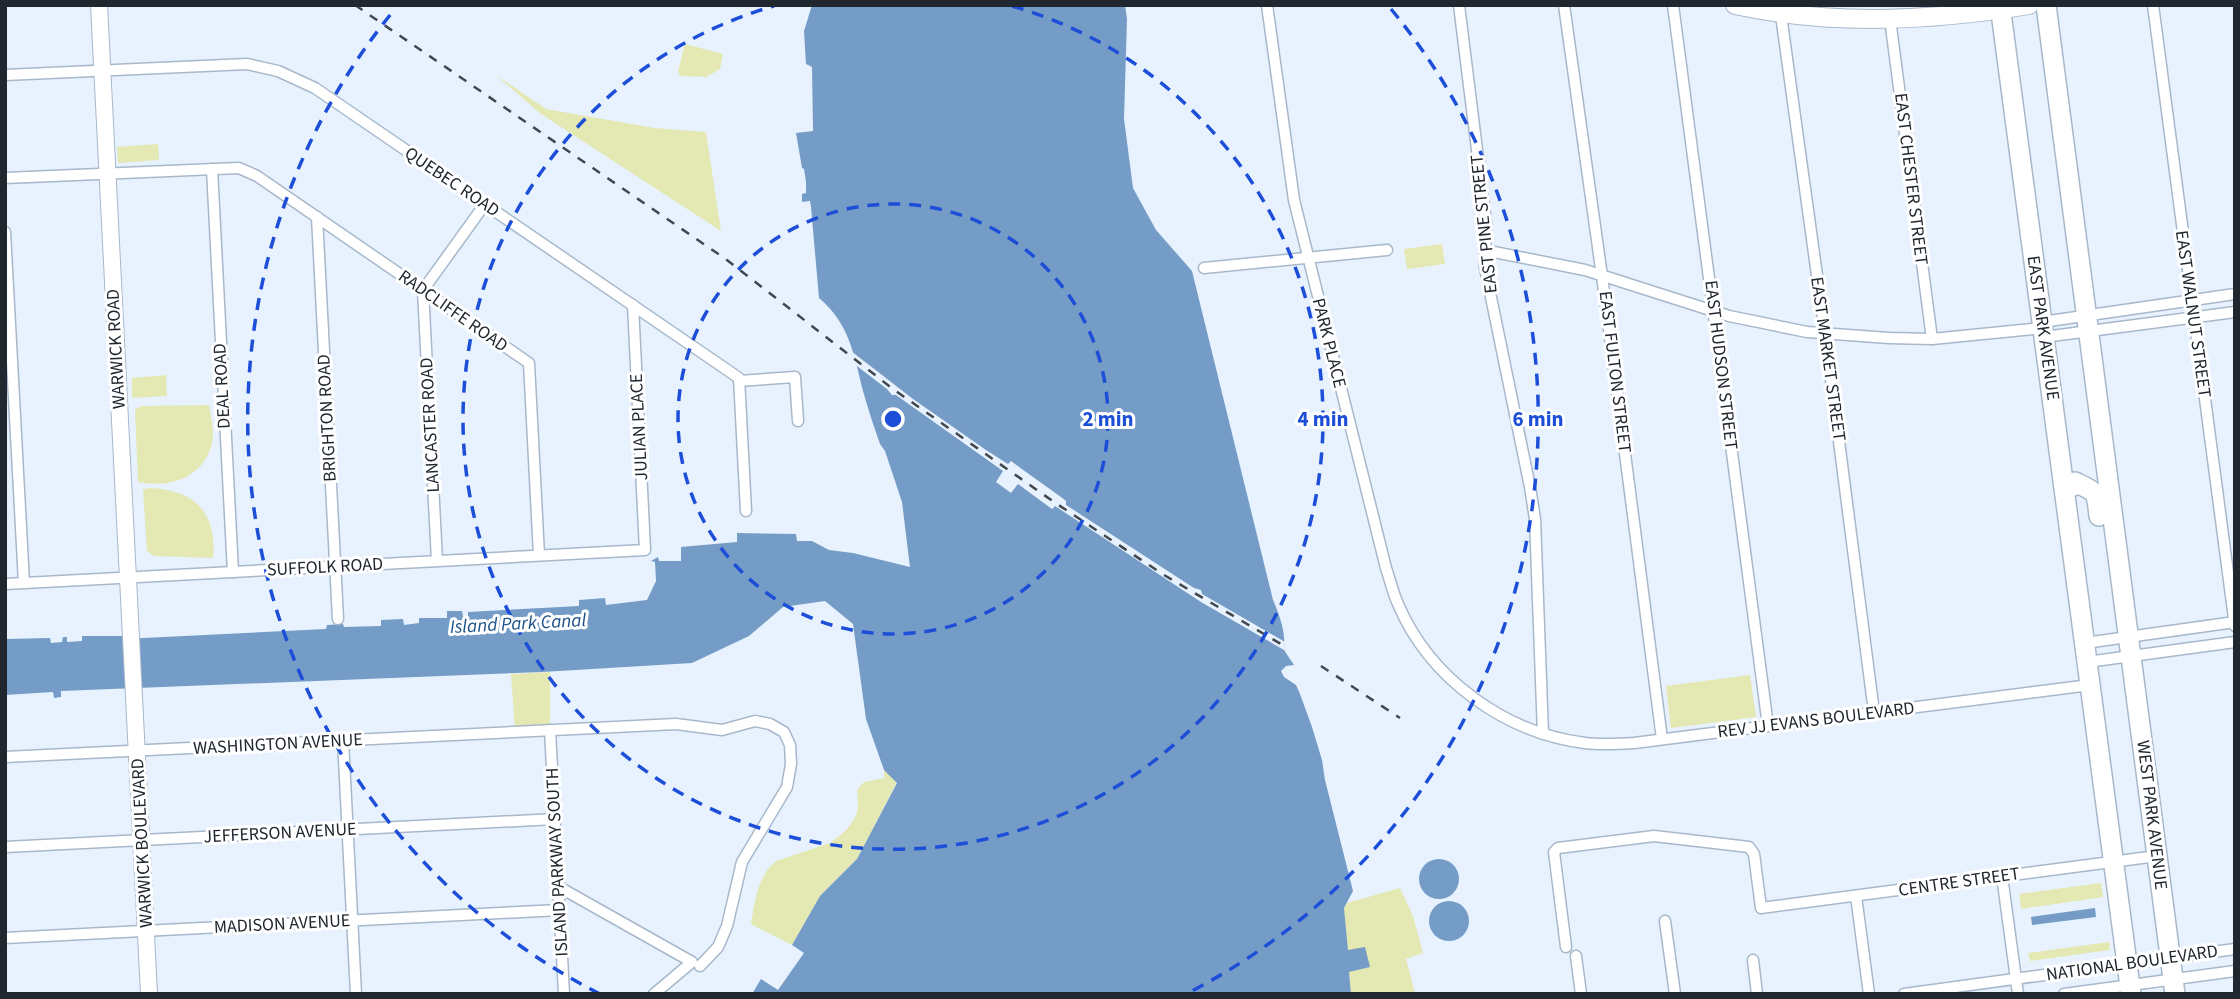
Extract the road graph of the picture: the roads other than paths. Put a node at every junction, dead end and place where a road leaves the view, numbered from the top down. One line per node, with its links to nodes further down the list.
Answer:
1 (99, 5): 13 (street, WARWICK ROAD)
2 (1267, 5): 23 (street, PARK PLACE)
3 (1459, 5): 22 (street, EAST PINE STREET)
4 (1564, 5): 25 (street, EAST FULTON STREET)
5 (1673, 5): 30 (street, EAST HUDSON STREET)
6 (1735, 5): 11 (main road)
7 (2029, 5): 10 (main road)
8 (2046, 5): 33 (highway)
9 (2152, 5): 28 (street, EAST WALNUT STREET)
10 (2000, 8): 12 (main road); 34 (highway, EAST PARK AVENUE)
11 (1780, 9): 12 (main road); 35 (street, EAST MARKET STREET)
12 (1890, 19): 36 (street, EAST CHESTER STREET)
13 (102, 71): 14 (street, QUEBEC ROAD); 16 (street, WARWICK ROAD); 18 (street, QUEBEC ROAD)
14 (5, 75)
15 (212, 169): 16 (street, RADCLIFFE ROAD); 19 (street, RADCLIFFE ROAD); 46 (street, DEAL ROAD)
16 (107, 174): 17 (street, RADCLIFFE ROAD); 47 (street, WARWICK ROAD)
17 (5, 178)
18 (485, 204): 26 (street); 29 (street, QUEBEC ROAD)
19 (317, 217): 26 (street, RADCLIFFE ROAD); 45 (street, BRIGHTON ROAD)
20 (5, 232): 48 (street)
21 (1387, 250): 23 (street)
22 (1484, 250): 25 (street); 60 (street, EAST PINE STREET)
23 (1308, 258): 24 (street); 60 (street, PARK PLACE)
24 (1204, 268)
25 (1602, 276): 30 (street); 61 (street, EAST FULTON STREET)
26 (423, 290): 42 (street, RADCLIFFE ROAD); 43 (street, LANCASTER ROAD)
27 (2235, 294): 28 (street)
28 (2192, 300): 32 (street, EAST WALNUT STREET); 33 (street)
29 (632, 305): 37 (street, QUEBEC ROAD); 41 (street, JULIAN PLACE)
30 (1714, 311): 35 (street); 58 (street, EAST HUDSON STREET)
31 (2235, 312): 32 (street)
32 (2194, 317): 33 (street); 51 (street, EAST WALNUT STREET)
33 (2087, 323): 34 (street); 44 (highway)
34 (2043, 329): 36 (street); 39 (highway, EAST PARK AVENUE)
35 (1825, 333): 36 (street); 57 (street, EAST MARKET STREET)
36 (1932, 339)
37 (739, 381): 38 (street); 40 (street)
38 (798, 421)
39 (2064, 485): 44 (highway); 54 (highway, EAST PARK AVENUE)
40 (746, 511)
41 (645, 550): 42 (street, SUFFOLK ROAD)
42 (540, 555): 43 (street, SUFFOLK ROAD)
43 (437, 561): 45 (street, SUFFOLK ROAD)
44 (2118, 561): 53 (highway)
45 (335, 566): 46 (street, SUFFOLK ROAD); 50 (street, BRIGHTON ROAD)
46 (233, 572): 47 (street, SUFFOLK ROAD)
47 (128, 577): 48 (street, SUFFOLK ROAD); 56 (street, WARWICK ROAD)
48 (24, 583): 49 (street, SUFFOLK ROAD)
49 (5, 584)
50 (338, 619)
51 (2235, 623): 53 (street)
52 (2235, 642): 53 (street)
53 (2129, 646): 54 (street); 54 (street); 69 (highway, WEST PARK AVENUE)
54 (2086, 652): 55 (highway)
55 (2090, 685): 57 (street, REV JJ EVANS BOULEVARD); 70 (highway)
56 (134, 692): 63 (street, WARWICK BOULEVARD)
57 (1874, 712): 58 (street, REV JJ EVANS BOULEVARD)
58 (1768, 726): 61 (street, REV JJ EVANS BOULEVARD)
59 (550, 730): 62 (street, WASHINGTON AVENUE); 65 (street, ISLAND PARKWAY SOUTH); 85 (street, WASHINGTON AVENUE)
60 (1543, 734): 61 (street, REV JJ EVANS BOULEVARD)
61 (1662, 739)
62 (343, 740): 63 (street, WASHINGTON AVENUE); 66 (street)
63 (137, 751): 64 (street, WASHINGTON AVENUE); 67 (street, WARWICK BOULEVARD)
64 (5, 757)
65 (555, 819): 66 (street, JEFFERSON AVENUE); 72 (street, ISLAND PARKWAY SOUTH)
66 (348, 830): 67 (street, JEFFERSON AVENUE); 75 (street)
67 (142, 841): 68 (street, JEFFERSON AVENUE); 77 (street, WARWICK BOULEVARD)
68 (5, 847)
69 (2157, 856): 70 (street, CENTRE STREET); 82 (highway, WEST PARK AVENUE)
70 (2114, 862): 71 (street, CENTRE STREET); 84 (highway)
71 (2002, 876): 73 (street, CENTRE STREET); 87 (street)
72 (559, 887): 74 (street, ISLAND PARKWAY SOUTH); 85 (street)
73 (1856, 896): 79 (street, CENTRE STREET); 98 (street)
74 (560, 910): 75 (street, MADISON AVENUE); 93 (street, ISLAND PARKWAY SOUTH)
75 (352, 920): 77 (street, MADISON AVENUE); 92 (street)
76 (1665, 921): 96 (street)
77 (146, 930): 78 (street, MADISON AVENUE); 91 (street, WARWICK BOULEVARD)
78 (5, 938)
79 (1566, 947)
80 (2235, 949): 82 (street, NATIONAL BOULEVARD)
81 (1576, 956): 95 (street)
82 (2170, 957): 84 (street, NATIONAL BOULEVARD); 88 (highway, WEST PARK AVENUE)
83 (1752, 960): 97 (street)
84 (2127, 963): 87 (street, NATIONAL BOULEVARD); 89 (highway)
85 (696, 964): 94 (street, WASHINGTON AVENUE)
86 (2235, 971): 88 (street, NATIONAL BOULEVARD)
87 (2016, 978): 90 (street, NATIONAL BOULEVARD); 99 (street)
88 (2174, 986): 89 (street, NATIONAL BOULEVARD)
89 (2130, 989): 100 (street, NATIONAL BOULEVARD)
90 (1911, 993)
91 (149, 994)
92 (356, 994)
93 (564, 994)
94 (654, 994)
95 (1581, 994)
96 (1675, 994)
97 (1757, 994)
98 (1869, 994)
99 (2018, 994)
100 (2064, 994)

